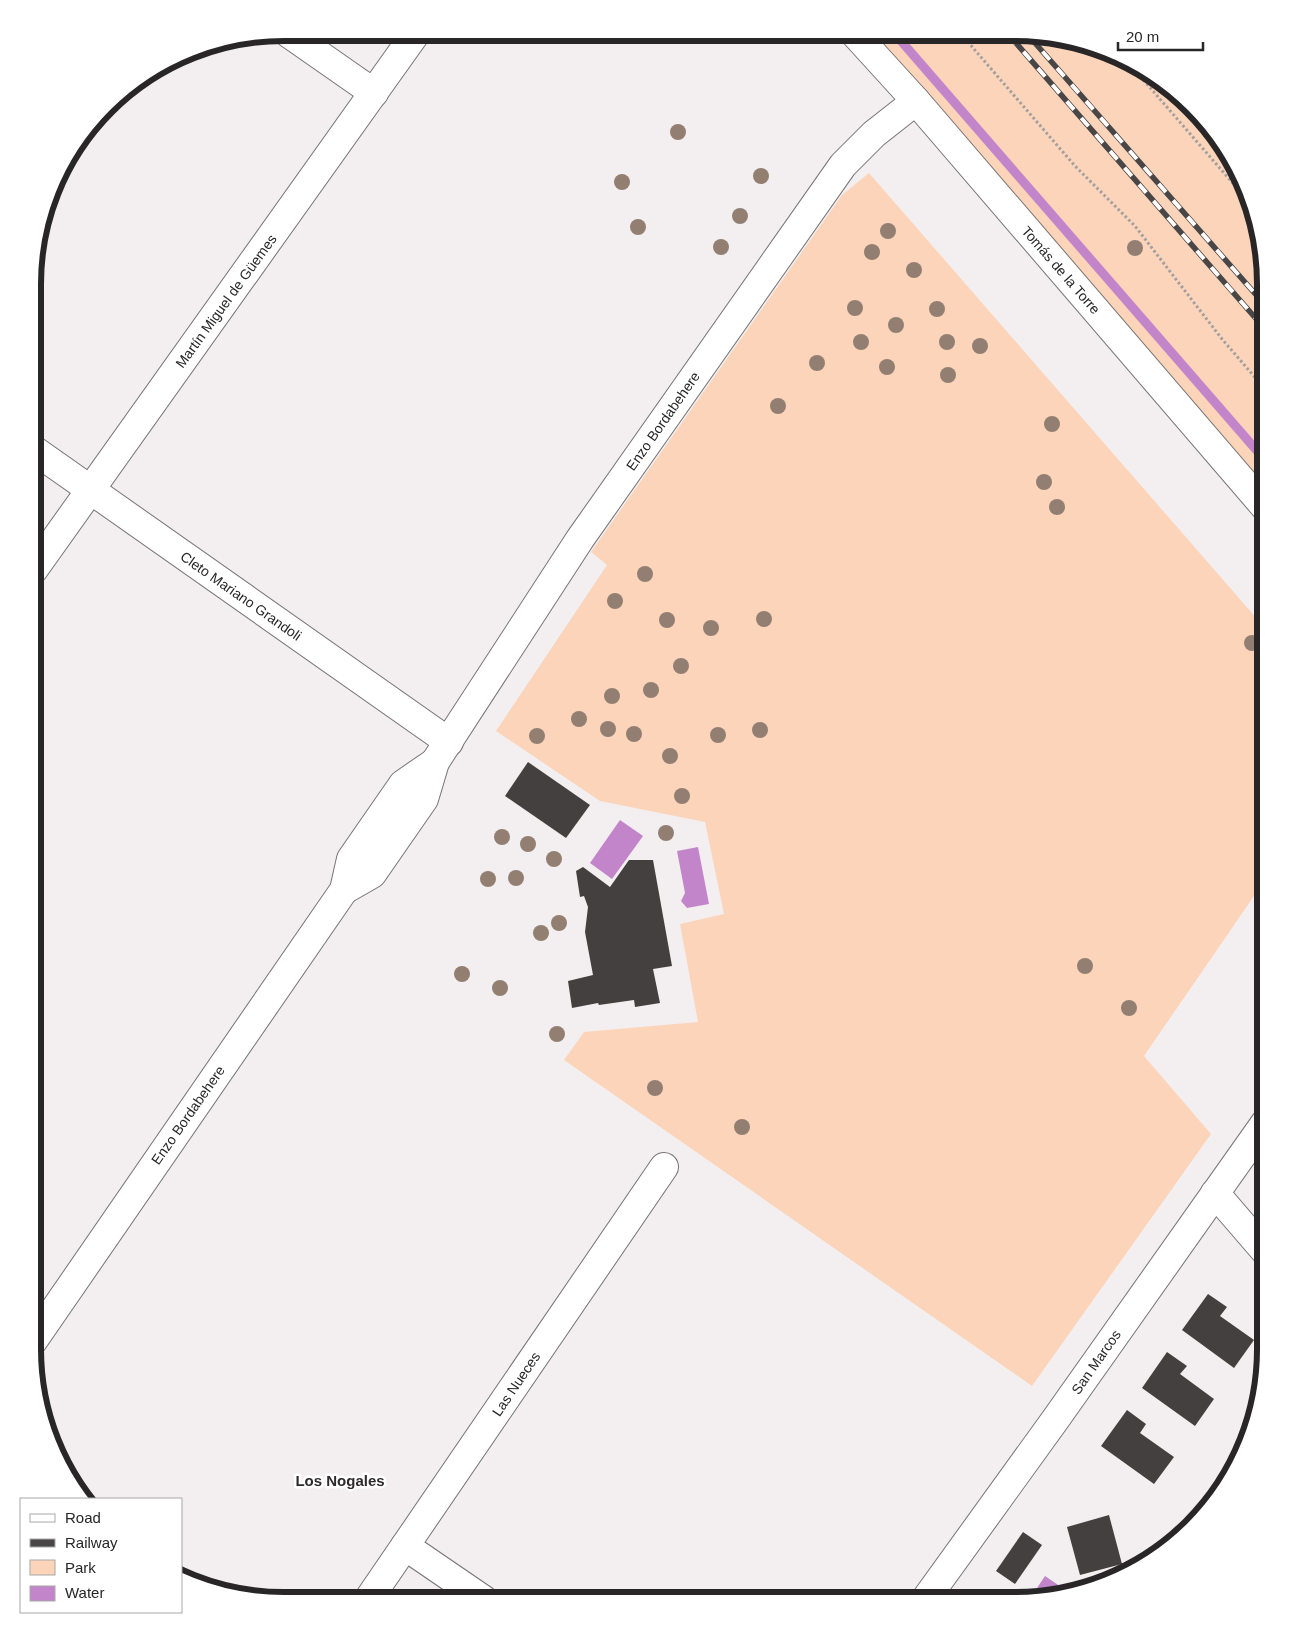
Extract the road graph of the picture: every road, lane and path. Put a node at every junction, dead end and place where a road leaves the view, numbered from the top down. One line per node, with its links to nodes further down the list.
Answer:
1 (301, 41): 6 (street)
2 (410, 41): 6 (street, Martín Miguel de Güemes)
3 (861, 41): 7 (street, Tomás de la Torre)
4 (967, 41): 9 (path)
5 (1141, 78): 8 (path)
6 (374, 93): 11 (street, Martín Miguel de Güemes)
7 (916, 102): 12 (street, Tomás de la Torre); 14 (street, Enzo Bordabehere)
8 (1236, 187)
9 (1257, 379)
10 (41, 455): 11 (street, Cleto Mariano Grandoli)
11 (91, 490): 13 (street, Martín Miguel de Güemes); 14 (street, Cleto Mariano Grandoli)
12 (1257, 498)
13 (41, 559)
14 (442, 752): 19 (street, Enzo Bordabehere)
15 (1257, 1134): 17 (street, San Marcos)
16 (664, 1167): 20 (street, Las Nueces)
17 (1215, 1193): 18 (street); 23 (street, San Marcos)
18 (1257, 1242)
19 (41, 1328)
20 (405, 1546): 21 (street, Las Nueces); 22 (street)
21 (373, 1592)
22 (472, 1592)
23 (931, 1592)

